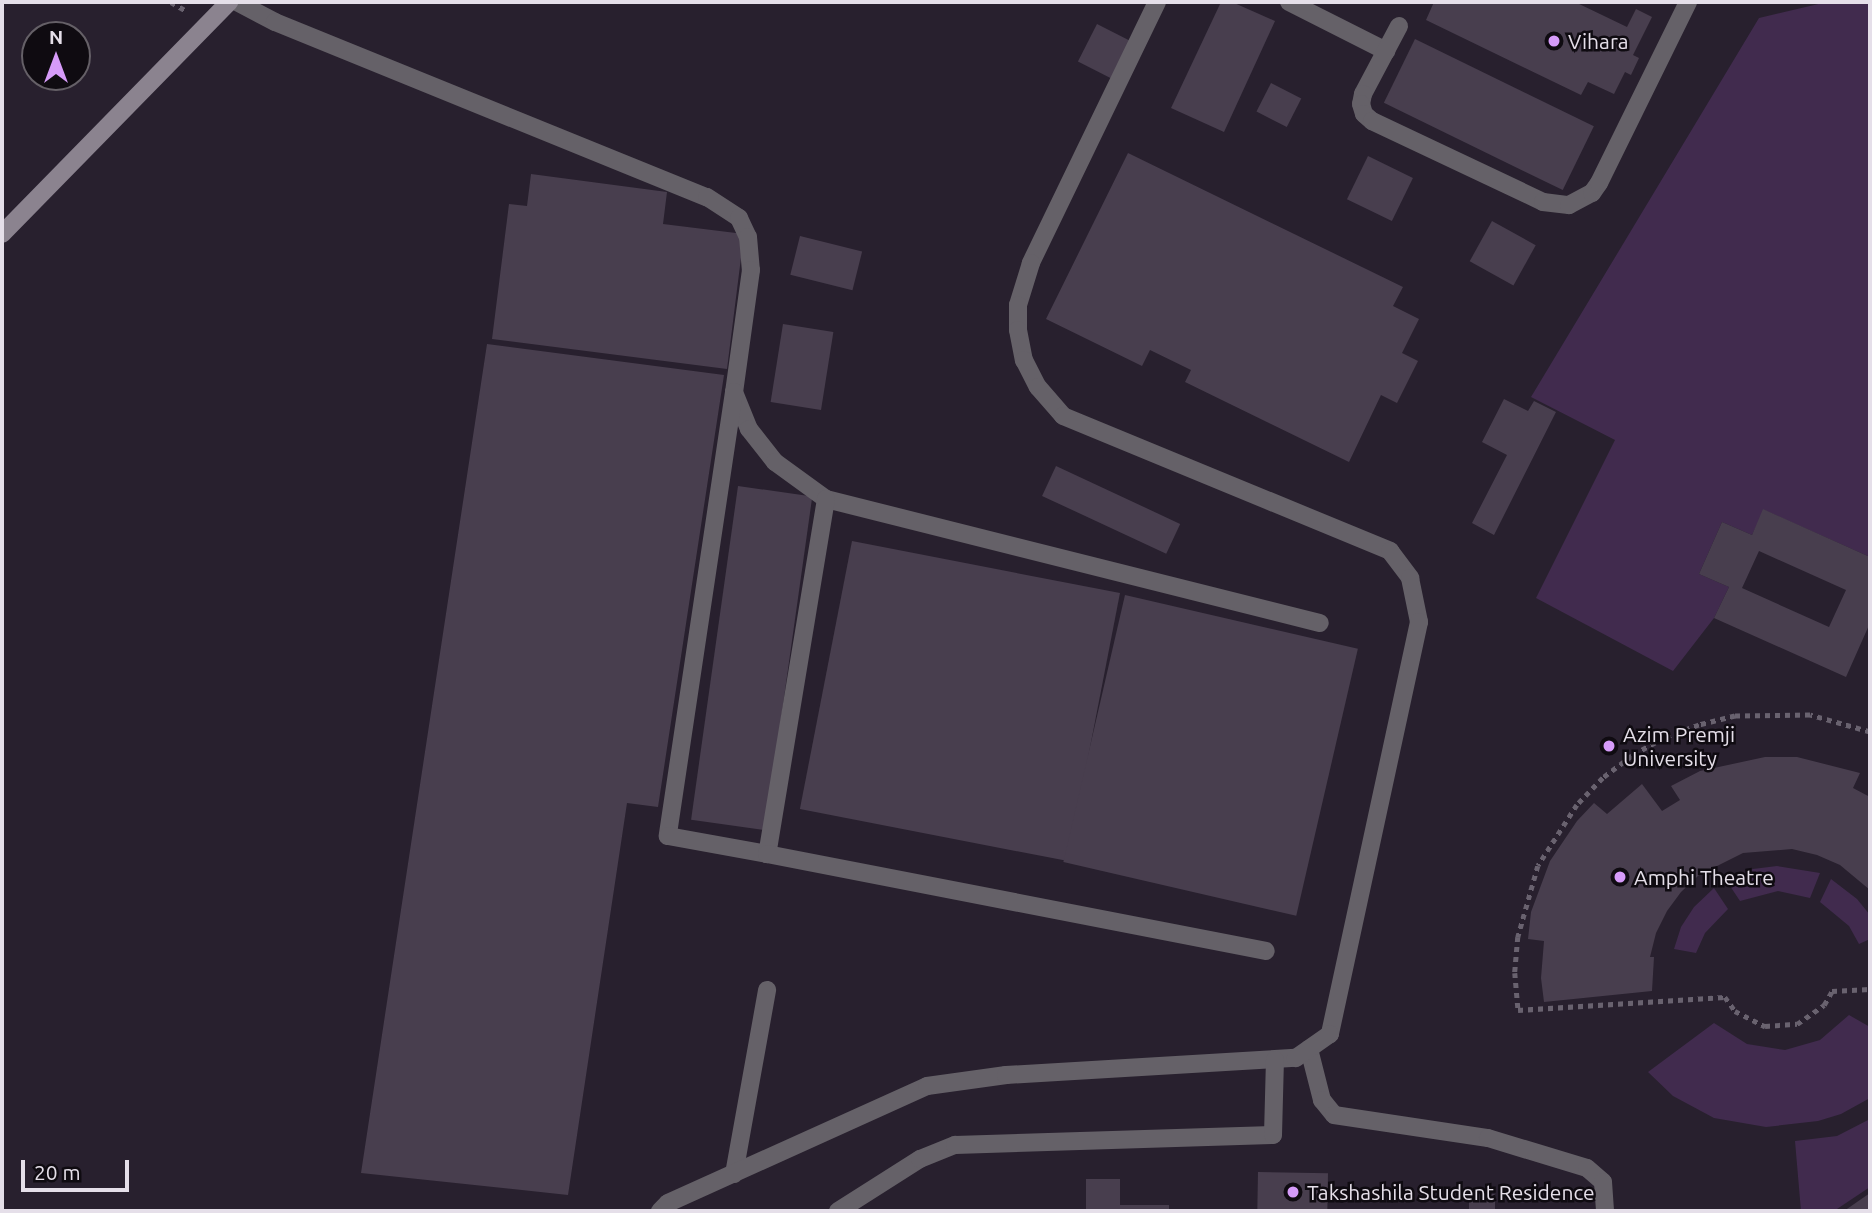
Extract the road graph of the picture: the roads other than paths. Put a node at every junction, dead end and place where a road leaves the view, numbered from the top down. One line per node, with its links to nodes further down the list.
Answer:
1 (229, 2): 8 (street)
2 (237, 2): 9 (street)
3 (1157, 2): 15 (street)
4 (1289, 2): 7 (street)
5 (1688, 2): 7 (street)
6 (1399, 26): 7 (street)
7 (1386, 51)
8 (2, 234)
9 (734, 392): 10 (street); 12 (street)
10 (826, 499): 11 (street); 12 (street)
11 (1320, 623)
12 (767, 854): 13 (street)
13 (1266, 951)
14 (767, 990): 17 (street)
15 (1303, 1054): 16 (street); 20 (street)
16 (1275, 1060): 17 (street); 19 (street)
17 (734, 1174): 18 (street)
18 (660, 1211)
19 (838, 1211)
20 (1605, 1211)

